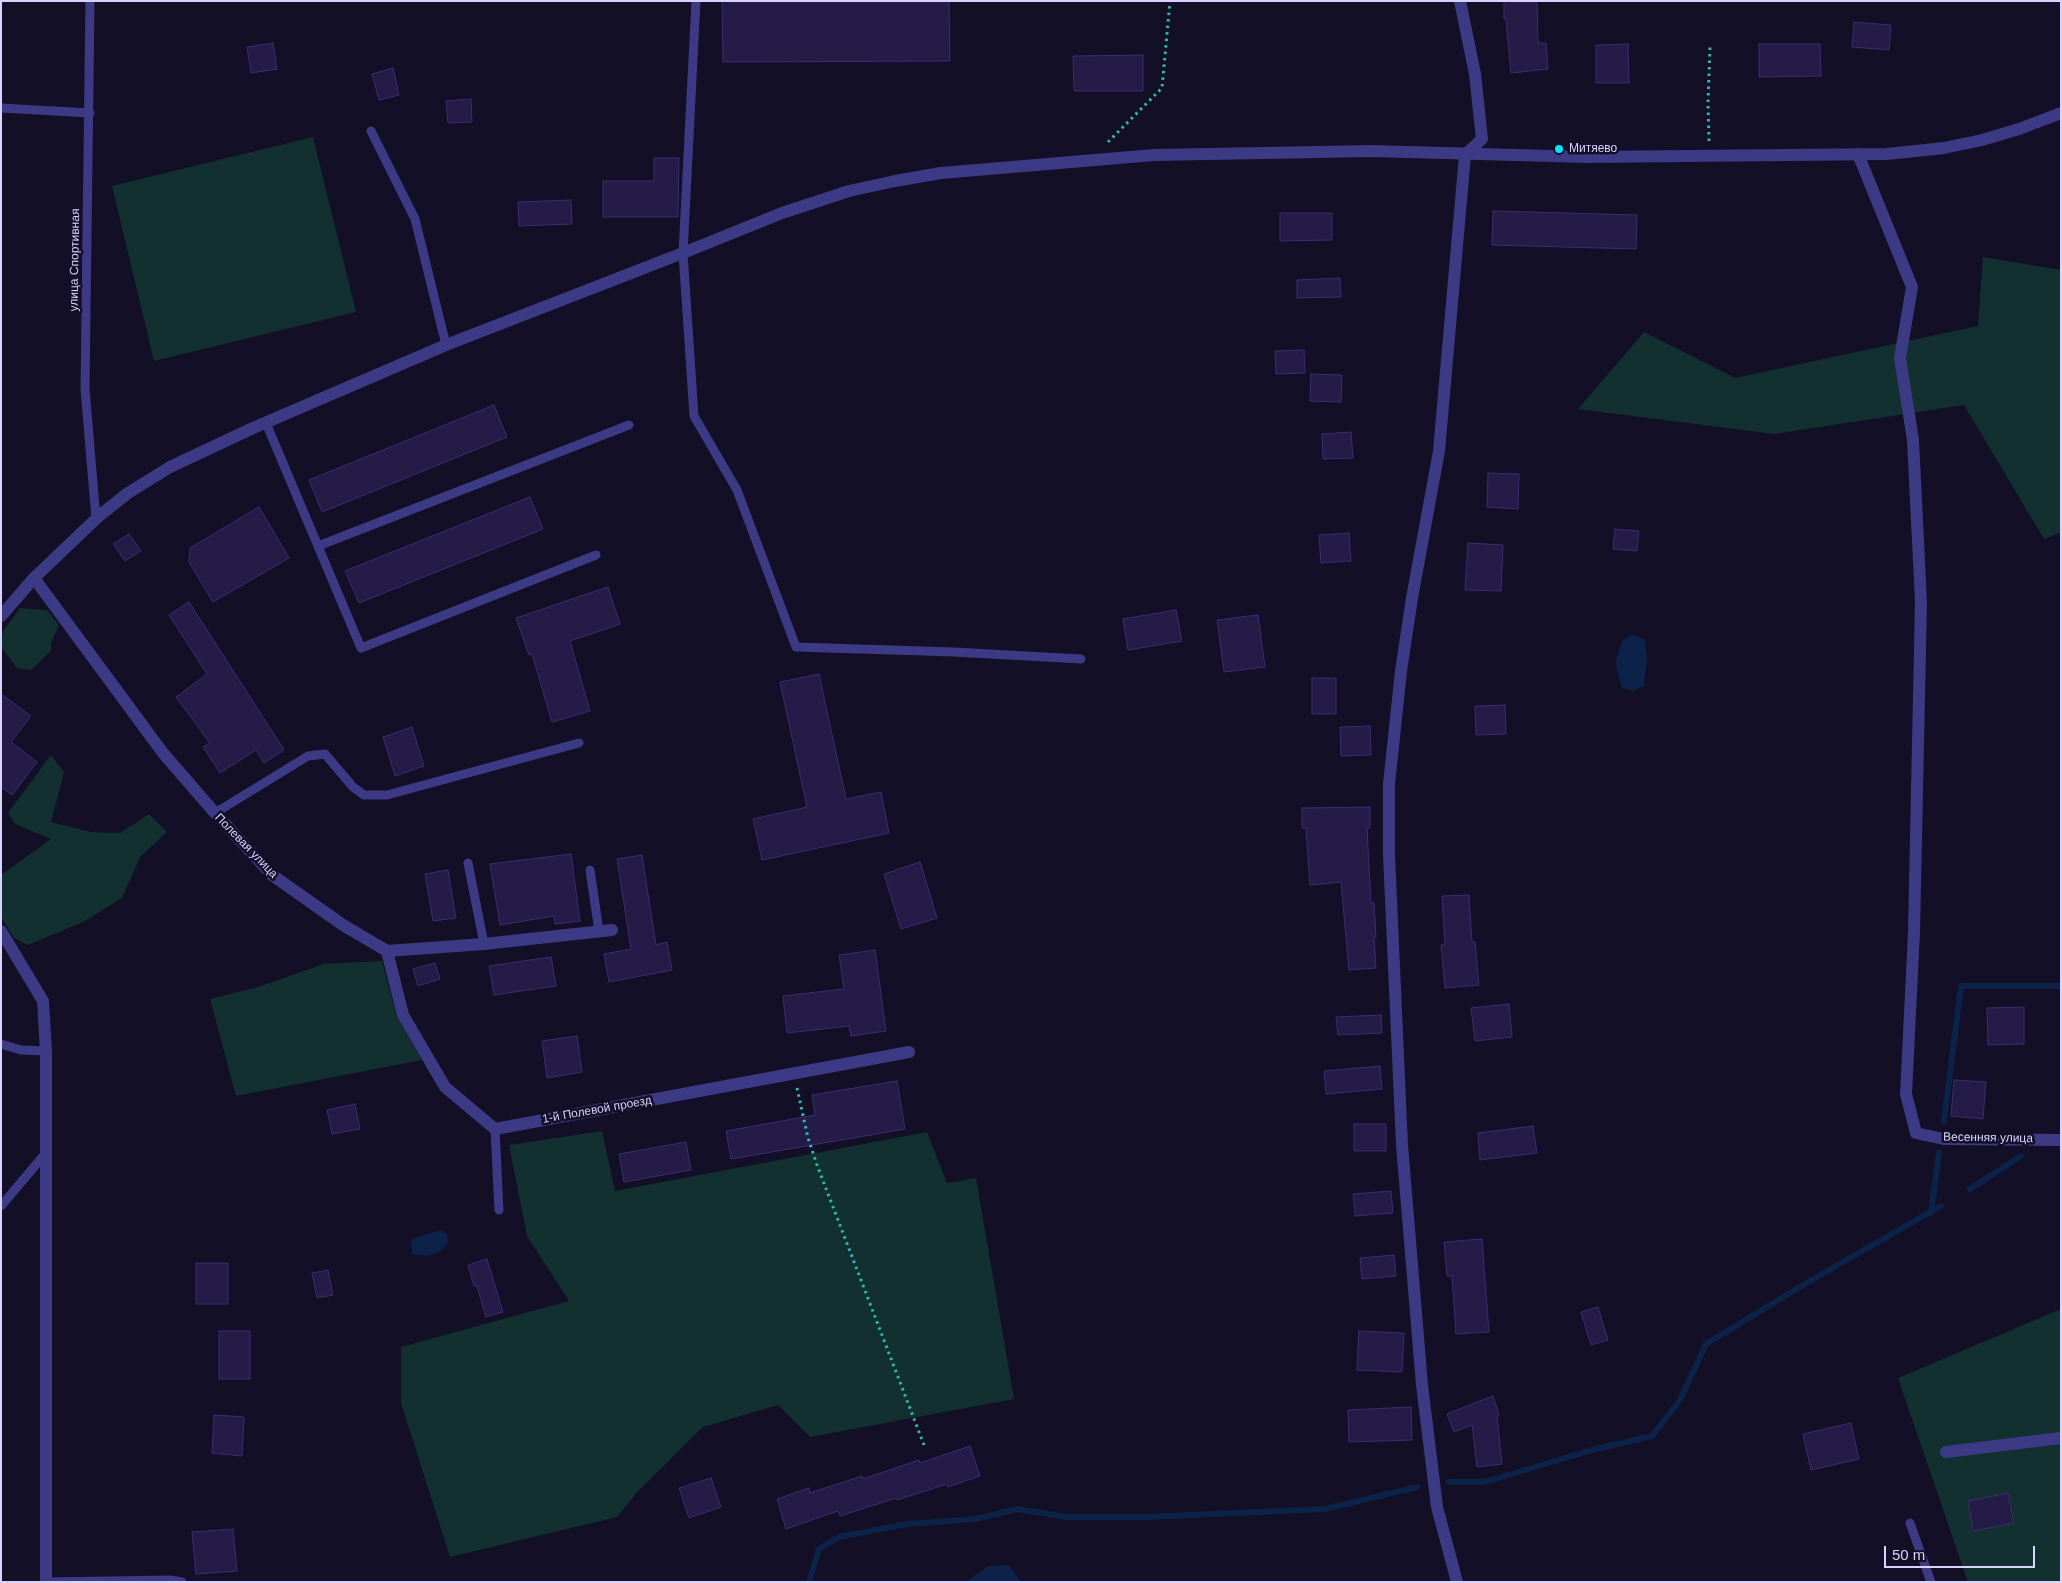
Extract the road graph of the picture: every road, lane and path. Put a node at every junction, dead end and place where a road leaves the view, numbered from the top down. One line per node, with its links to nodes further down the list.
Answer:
1 (90, 1): 7 (lane, улица Спортивная)
2 (696, 1): 14 (lane)
3 (1170, 1): 13 (path)
4 (1460, 1): 11 (street)
5 (1710, 47): 12 (path)
6 (1, 108): 7 (lane)
7 (90, 113): 18 (lane, улица Спортивная)
8 (2061, 113): 10 (street)
9 (371, 131): 15 (lane)
10 (1858, 154): 12 (street); 37 (street, Весенняя улица)
11 (1465, 155): 12 (street); 13 (street); 47 (street)
12 (1710, 157)
13 (1090, 161): 14 (street)
14 (683, 253): 15 (street); 23 (lane)
15 (446, 345): 16 (street)
16 (266, 423): 18 (street); 19 (lane)
17 (629, 425): 19 (lane)
18 (96, 520): 21 (street)
19 (318, 546): 20 (lane)
20 (596, 555)
21 (34, 578): 22 (street); 25 (street, Полевая улица)
22 (1, 616)
23 (1081, 659)
24 (579, 743): 25 (lane)
25 (215, 813): 31 (street, Полевая улица)
26 (468, 863): 30 (lane)
27 (590, 870): 28 (lane)
28 (605, 931): 30 (street)
29 (1, 932): 33 (street)
30 (484, 944): 31 (street)
31 (387, 951): 36 (street)
32 (1, 1044): 33 (lane)
33 (46, 1051): 38 (street)
34 (909, 1052): 35 (street, 1-й Полевой проезд)
35 (794, 1074): 36 (street, 1-й Полевой проезд); 42 (path)
36 (495, 1128): 40 (lane)
37 (2061, 1140)
38 (45, 1154): 39 (lane); 45 (street)
39 (1, 1206)
40 (499, 1210)
41 (2061, 1438): 43 (street)
42 (924, 1445)
43 (1946, 1452)
44 (1910, 1523): 48 (lane)
45 (46, 1582): 46 (lane)
46 (182, 1582)
47 (1457, 1582)
48 (1931, 1582)

